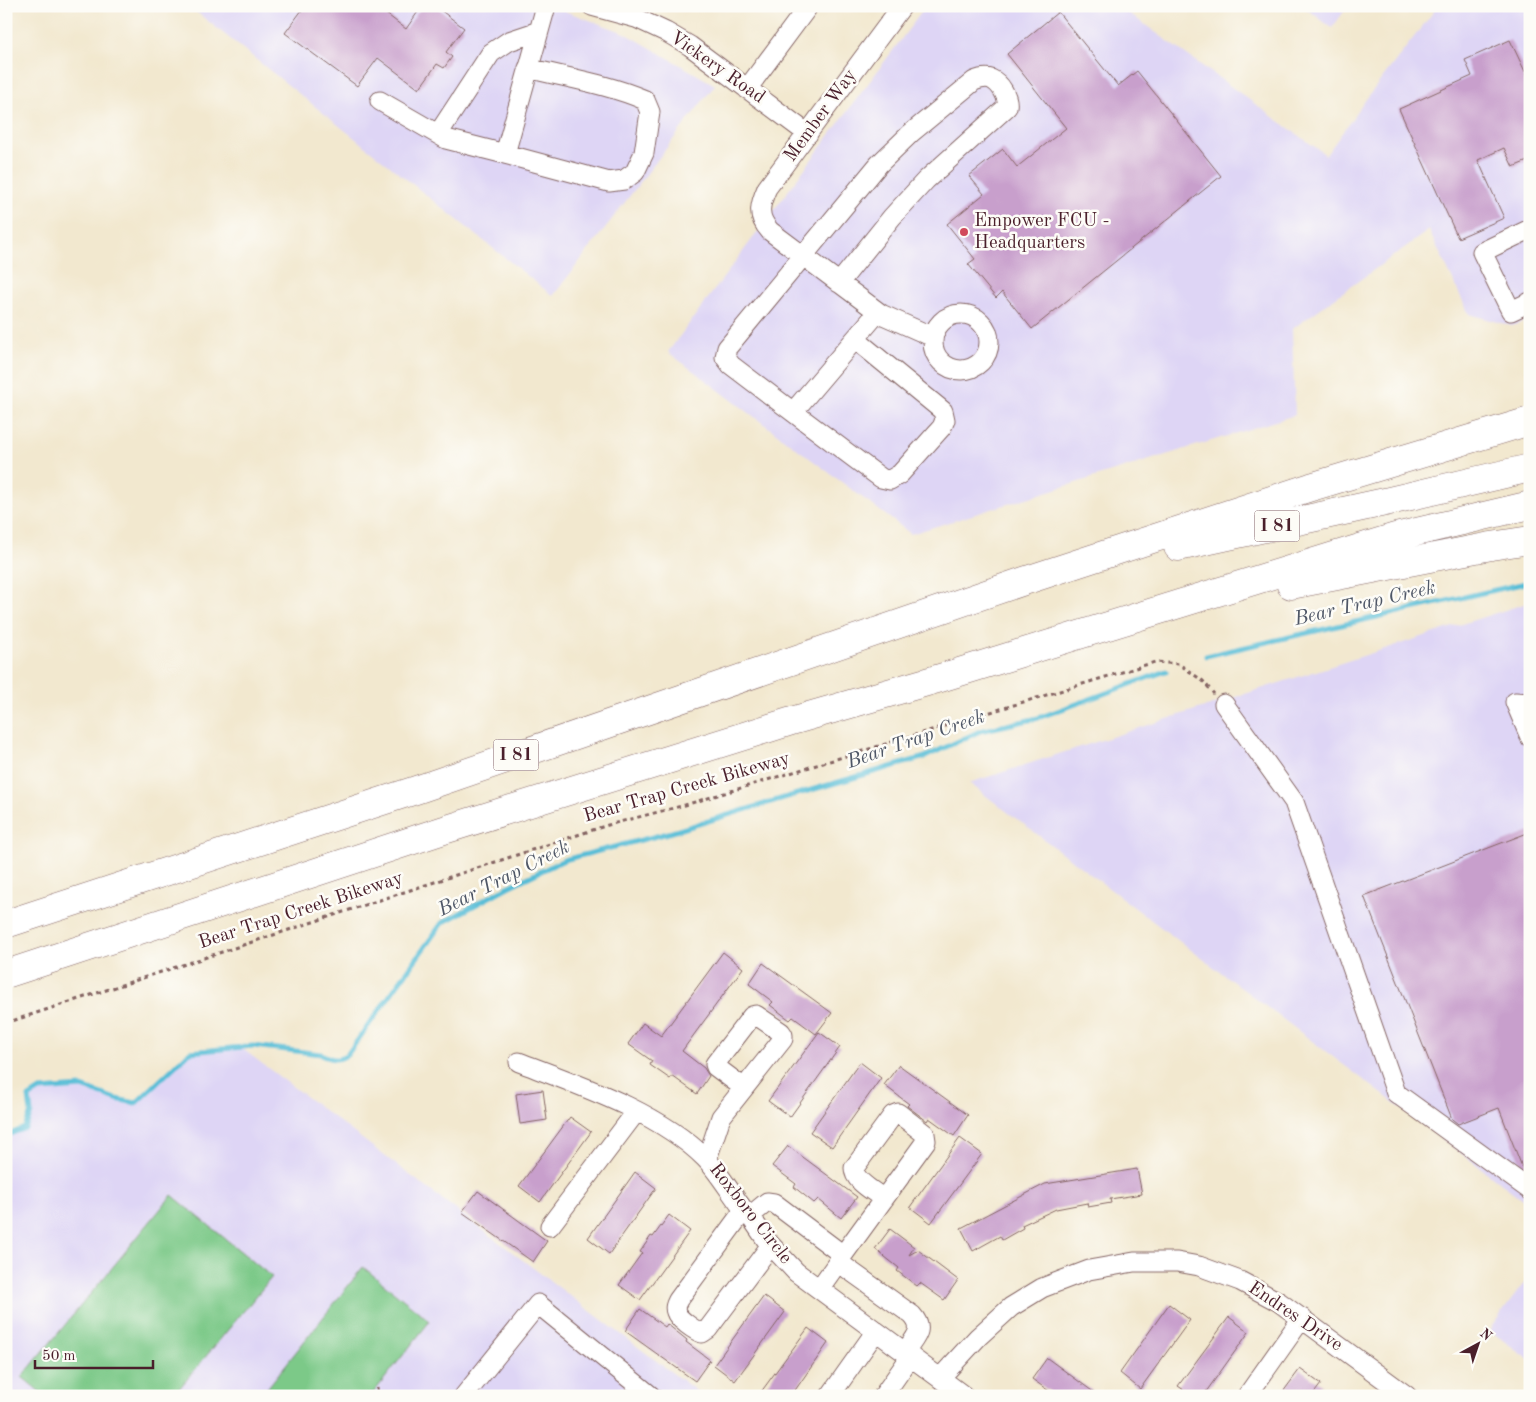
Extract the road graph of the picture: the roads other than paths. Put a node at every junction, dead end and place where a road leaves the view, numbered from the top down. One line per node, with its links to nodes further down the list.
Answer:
1 (546, 6): 5 (street)
2 (592, 6): 7 (street, Vickery Road)
3 (902, 6): 10 (street, Member Way)
4 (808, 8): 7 (street)
5 (539, 31): 6 (street); 9 (street)
6 (528, 68): 11 (street); 11 (street)
7 (747, 88): 10 (street, Vickery Road)
8 (380, 101): 9 (street)
9 (438, 134): 11 (street)
10 (808, 134): 13 (street, Member Way)
11 (505, 154)
12 (1530, 229): 15 (street)
13 (803, 256): 14 (street); 14 (street); 19 (street)
14 (839, 283): 16 (street)
15 (1530, 302)
16 (878, 312): 17 (street); 18 (street)
17 (933, 337)
18 (854, 339): 19 (street); 19 (street)
19 (793, 412)
20 (1530, 421): 24 (highway)
21 (1530, 468): 24 (highway, I 81)
22 (1530, 505): 25 (highway, I 81)
23 (1530, 540): 25 (highway)
24 (1024, 581): 29 (highway, I 81)
25 (1144, 614): 30 (highway, I 81)
26 (1530, 703): 28 (street)
27 (1224, 704): 35 (street)
28 (1530, 737)
29 (6, 924)
30 (6, 974)
31 (519, 1062): 33 (street, Roxboro Circle)
32 (744, 1088): 34 (street)
33 (636, 1112): 34 (street, Roxboro Circle); 38 (street)
34 (706, 1159): 37 (street, Roxboro Circle)
35 (1530, 1190)
36 (884, 1199): 40 (street)
37 (747, 1213): 39 (street, Roxboro Circle); 39 (street); 40 (street)
38 (550, 1226)
39 (771, 1245): 41 (street, Roxboro Circle)
40 (841, 1259): 41 (street); 44 (street)
41 (819, 1289): 43 (street, Roxboro Circle)
42 (1302, 1318): 45 (street, Endres Drive); 51 (street); 52 (street, Endres Drive)
43 (876, 1331): 44 (street, Roxboro Circle); 48 (street)
44 (908, 1354): 45 (street, Roxboro Circle); 49 (street)
45 (940, 1378): 50 (street, Roxboro Circle)
46 (464, 1396): 47 (street)
47 (651, 1396)
48 (830, 1396)
49 (883, 1396)
50 (964, 1396)
51 (1247, 1396)
52 (1407, 1396)

